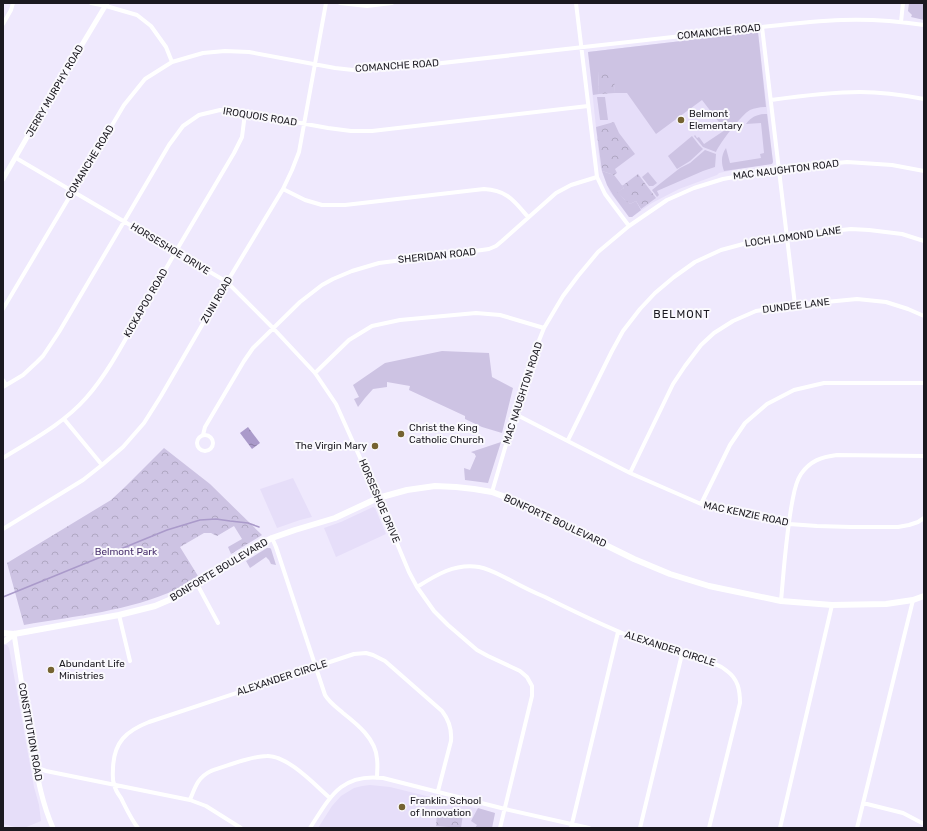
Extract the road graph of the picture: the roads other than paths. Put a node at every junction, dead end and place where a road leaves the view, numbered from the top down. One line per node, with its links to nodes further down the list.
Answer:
1 (13, 3): 10 (street)
2 (92, 3): 8 (street)
3 (326, 3): 15 (street, ZUNI ROAD)
4 (340, 3): 5 (street)
5 (392, 3)
6 (576, 3): 13 (street)
7 (903, 3): 9 (street)
8 (106, 4): 14 (street); 21 (street, JERRY MURPHY ROAD)
9 (901, 22): 11 (street, COMANCHE ROAD); 12 (street, COMANCHE ROAD)
10 (3, 24)
11 (924, 25)
12 (762, 27): 13 (street, COMANCHE ROAD); 17 (street)
13 (582, 47): 15 (street, COMANCHE ROAD); 18 (street)
14 (172, 62): 15 (street, COMANCHE ROAD); 27 (street, COMANCHE ROAD)
15 (315, 65): 20 (street, ZUNI ROAD)
16 (924, 99): 17 (street)
17 (771, 100): 22 (street)
18 (588, 106): 20 (street, IROQUOIS ROAD); 24 (street)
19 (245, 113): 20 (street, IROQUOIS ROAD); 29 (street, IROQUOIS ROAD); 33 (street, KICKAPOO ROAD)
20 (304, 124): 26 (street, ZUNI ROAD)
21 (16, 158): 25 (street, JERRY MURPHY ROAD); 27 (street, HORSESHOE DRIVE)
22 (779, 169): 23 (street, MAC NAUGHTON ROAD); 30 (street, MAC NAUGHTON ROAD); 31 (street)
23 (924, 171)
24 (598, 177): 28 (street, SHERIDAN ROAD); 30 (street)
25 (3, 180)
26 (283, 189): 28 (street); 34 (street, ZUNI ROAD)
27 (72, 191): 29 (street, HORSESHOE DRIVE); 36 (street, COMANCHE ROAD)
28 (528, 217): 38 (street, SHERIDAN ROAD)
29 (124, 221): 33 (street, HORSESHOE DRIVE); 43 (street, IROQUOIS ROAD)
30 (629, 226): 39 (street, MAC NAUGHTON ROAD)
31 (786, 236): 32 (street, LOCH LOMOND LANE); 35 (street); 47 (street, LOCH LOMOND LANE)
32 (924, 241)
33 (176, 252): 34 (street, HORSESHOE DRIVE); 45 (street, KICKAPOO ROAD)
34 (227, 282): 38 (street, HORSESHOE DRIVE); 50 (street, ZUNI ROAD)
35 (794, 305): 37 (street, DUNDEE LANE); 51 (street, DUNDEE LANE)
36 (3, 309)
37 (924, 316)
38 (273, 328): 40 (street, HORSESHOE DRIVE); 46 (street, SHERIDAN ROAD)
39 (544, 328): 40 (street); 44 (street, MAC NAUGHTON ROAD)
40 (315, 373): 53 (street, HORSESHOE DRIVE)
41 (3, 380): 43 (street)
42 (924, 383): 54 (street)
43 (5, 386)
44 (515, 414): 47 (street, MAC KENZIE ROAD); 52 (street, MAC NAUGHTON ROAD)
45 (64, 419): 49 (street, KICKAPOO ROAD); 50 (street)
46 (203, 435): 46 (street)
47 (568, 440): 51 (street, MAC KENZIE ROAD)
48 (924, 456): 56 (street)
49 (3, 458)
50 (102, 465): 57 (street, ZUNI ROAD)
51 (630, 473): 54 (street, MAC KENZIE ROAD)
52 (492, 492): 53 (main road, BONFORTE BOULEVARD); 63 (main road, BONFORTE BOULEVARD)
53 (378, 498): 58 (main road, BONFORTE BOULEVARD); 60 (street, HORSESHOE DRIVE)
54 (701, 504): 56 (street, MAC KENZIE ROAD)
55 (924, 518): 56 (street, MAC KENZIE ROAD)
56 (789, 524): 63 (street)
57 (3, 530)
58 (272, 538): 59 (main road, BONFORTE BOULEVARD); 73 (street)
59 (198, 584): 65 (main road, BONFORTE BOULEVARD); 66 (street)
60 (417, 587): 67 (street, ALEXANDER CIRCLE); 81 (street, HORSESHOE DRIVE)
61 (924, 596): 62 (main road, BONFORTE BOULEVARD)
62 (913, 600): 64 (main road, BONFORTE BOULEVARD); 80 (street)
63 (781, 601): 64 (main road, BONFORTE BOULEVARD)
64 (832, 605): 92 (street)
65 (119, 615): 69 (main road, BONFORTE BOULEVARD); 72 (street)
66 (218, 623)
67 (618, 632): 71 (street, ALEXANDER CIRCLE); 83 (street)
68 (3, 633): 69 (main road, BONFORTE BOULEVARD)
69 (14, 634): 70 (main road, BONFORTE BOULEVARD); 74 (street, CONSTITUTION ROAD)
70 (3, 642)
71 (682, 654): 90 (street); 91 (street, ALEXANDER CIRCLE)
72 (130, 661)
73 (316, 667): 75 (street); 76 (street, ALEXANDER CIRCLE); 77 (street, ALEXANDER CIRCLE)
74 (35, 767): 76 (street); 84 (street, CONSTITUTION ROAD)
75 (377, 778): 77 (street); 78 (street)
76 (114, 784): 79 (street); 85 (street, ALEXANDER CIRCLE)
77 (438, 791): 81 (street)
78 (330, 798): 79 (street); 87 (street)
79 (190, 800): 86 (street)
80 (863, 803): 82 (street); 93 (street)
81 (505, 808): 83 (street); 88 (street, HORSESHOE DRIVE)
82 (924, 824)
83 (571, 826): 89 (street)
84 (53, 828)
85 (138, 828)
86 (241, 828)
87 (310, 828)
88 (500, 828)
89 (589, 828)
90 (640, 828)
91 (709, 828)
92 (780, 828)
93 (858, 828)

